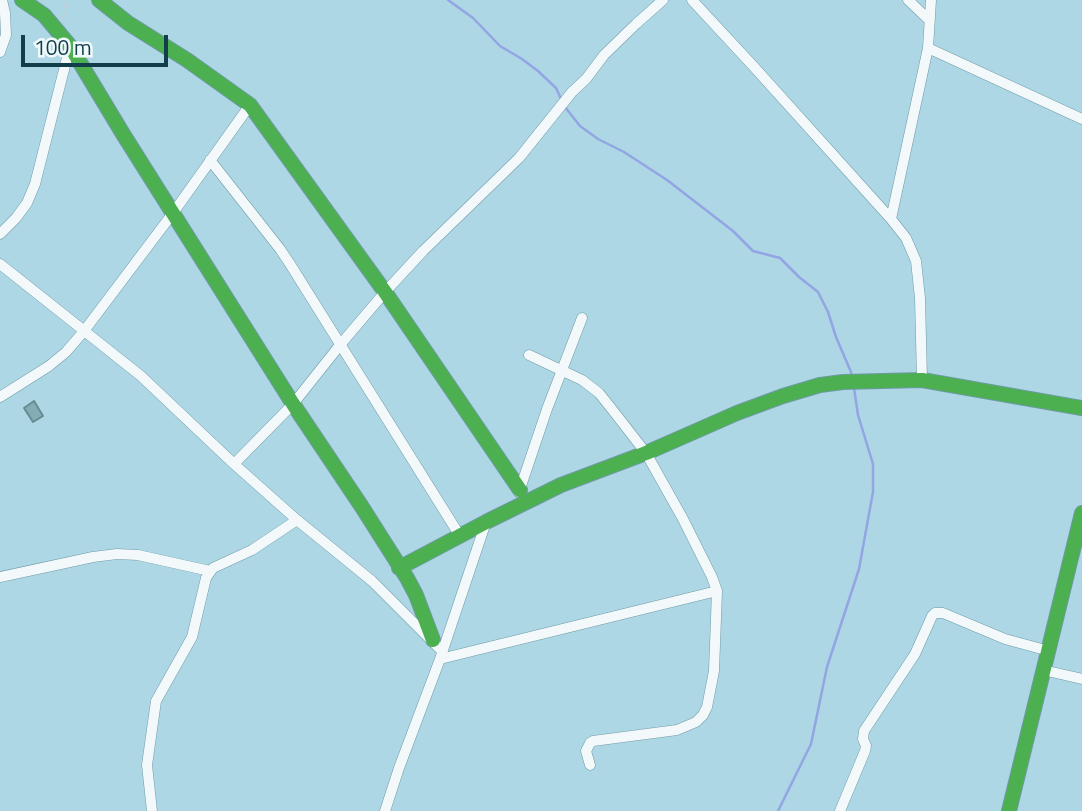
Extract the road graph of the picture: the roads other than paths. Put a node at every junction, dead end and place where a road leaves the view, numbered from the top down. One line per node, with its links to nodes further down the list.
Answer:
1 (2, 0): 11 (street)
2 (22, 0): 9 (street)
3 (99, 0): 12 (street)
4 (663, 0): 19 (street)
5 (692, 0): 16 (street)
6 (908, 0): 8 (street)
7 (931, 0): 8 (street)
8 (929, 20): 10 (street)
9 (65, 40): 15 (street); 17 (street)
10 (928, 48): 13 (street); 16 (street)
11 (0, 52)
12 (250, 105): 14 (street); 19 (street)
13 (1082, 119)
14 (210, 160): 15 (street); 22 (street)
15 (173, 213): 21 (street); 27 (street)
16 (891, 219): 25 (street)
17 (0, 234)
18 (0, 264): 21 (street)
19 (385, 292): 22 (street); 31 (street)
20 (582, 318): 24 (street)
21 (84, 331): 26 (street); 30 (street)
22 (340, 345): 27 (street); 36 (street)
23 (528, 355): 24 (street)
24 (561, 371): 29 (street); 31 (street)
25 (922, 380): 28 (street); 29 (street)
26 (0, 397)
27 (293, 404): 30 (street); 37 (street)
28 (1082, 408)
29 (646, 453): 32 (street); 40 (street)
30 (234, 464): 34 (street)
31 (520, 489): 32 (street)
32 (513, 509): 35 (street)
33 (1082, 513): 42 (street)
34 (298, 520): 38 (street); 41 (street)
35 (486, 522): 36 (street); 41 (street)
36 (460, 536): 37 (street)
37 (399, 568): 41 (street)
38 (210, 571): 39 (street); 46 (street)
39 (0, 577)
40 (717, 591): 41 (street); 45 (street)
41 (438, 650): 47 (street)
42 (1049, 651): 43 (street); 48 (street)
43 (1043, 670): 44 (street); 49 (street)
44 (1082, 679)
45 (590, 765)
46 (152, 811)
47 (385, 811)
48 (840, 811)
49 (1009, 811)

